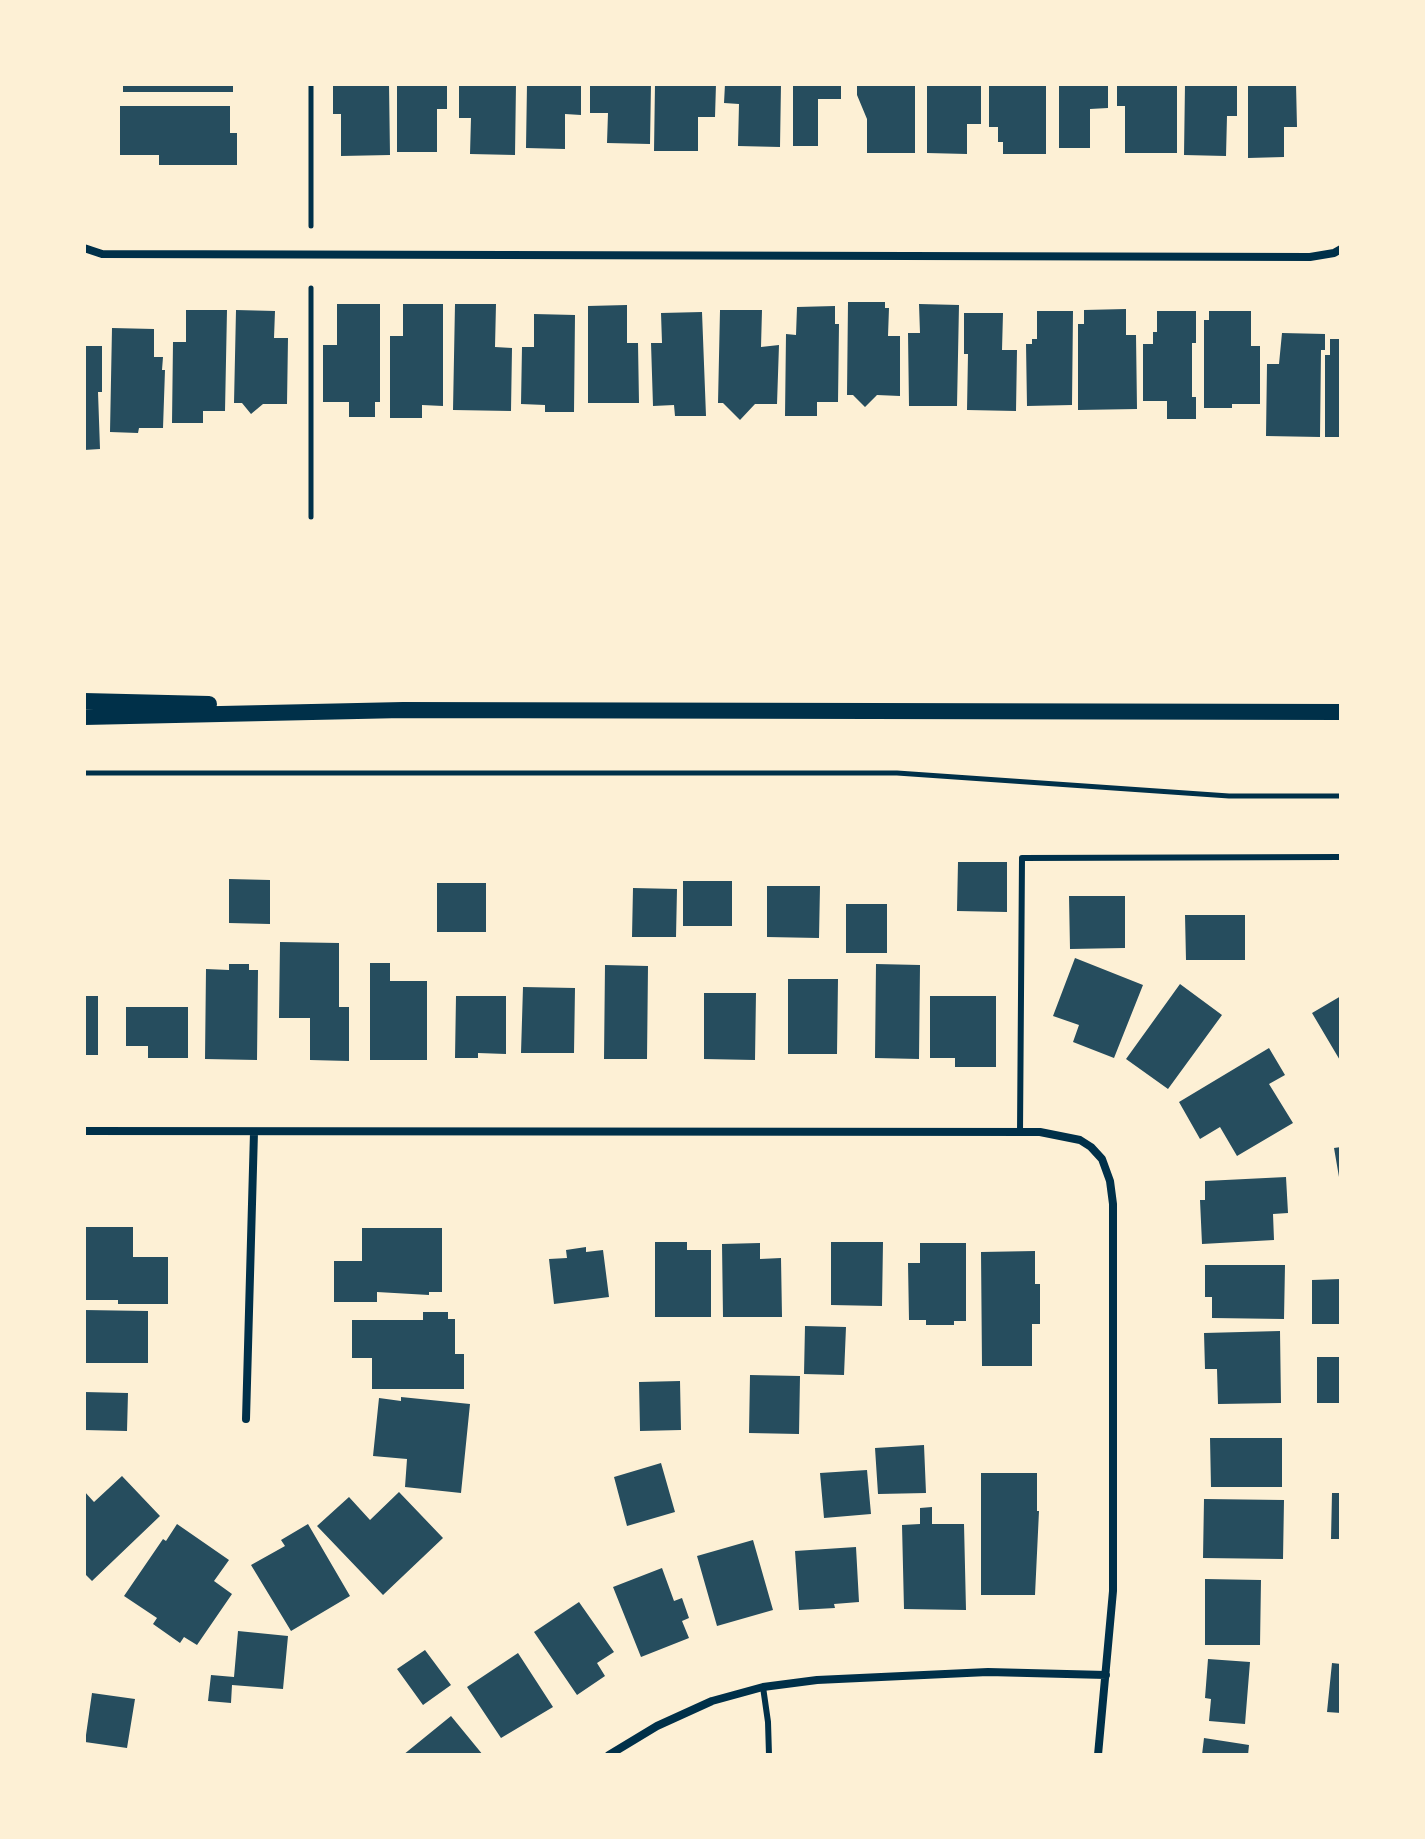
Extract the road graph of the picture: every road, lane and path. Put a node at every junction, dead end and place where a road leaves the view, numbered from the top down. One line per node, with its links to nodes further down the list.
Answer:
1 (311, 84): 2 (path)
2 (311, 226)
3 (84, 248): 4 (street)
4 (1341, 249)
5 (311, 288): 6 (path)
6 (311, 517)
7 (84, 701): 8 (main road)
8 (403, 710): 9 (main road); 10 (main road)
9 (1341, 712)
10 (84, 717)
11 (84, 773): 12 (path)
12 (1341, 796)
13 (1341, 857): 16 (lane)
14 (84, 1131): 15 (street)
15 (254, 1132): 16 (street); 17 (street)
16 (1020, 1132): 18 (street)
17 (246, 1419)
18 (1106, 1675): 19 (street); 22 (street)
19 (763, 1687): 20 (street); 21 (lane)
20 (609, 1755)
21 (769, 1755)
22 (1098, 1755)

